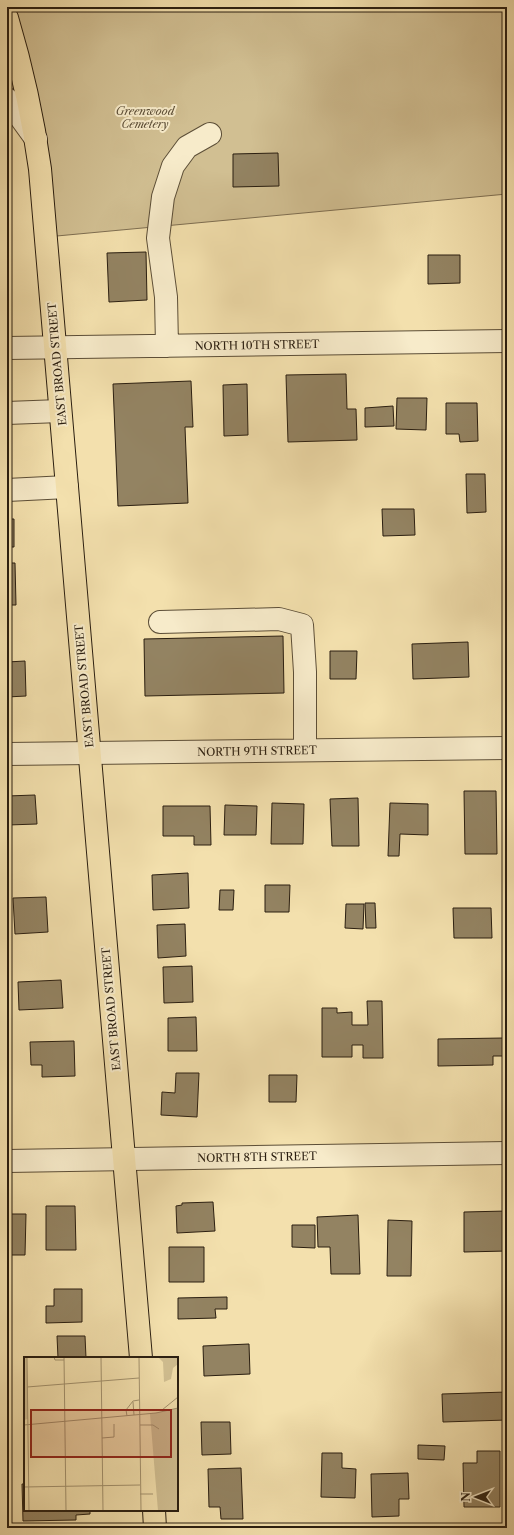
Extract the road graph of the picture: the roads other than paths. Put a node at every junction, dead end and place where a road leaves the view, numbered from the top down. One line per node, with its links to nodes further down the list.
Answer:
1 (7, 18): 4 (main road, EAST BROAD STREET)
2 (7, 99): 4 (street)
3 (210, 134): 6 (street)
4 (36, 139): 7 (main road, EAST BROAD STREET)
5 (507, 342): 6 (street, NORTH 10TH STREET)
6 (167, 346): 7 (street, NORTH 10TH STREET)
7 (55, 347): 8 (street, NORTH 10TH STREET); 9 (main road, EAST BROAD STREET)
8 (7, 348)
9 (60, 411): 10 (street); 11 (main road, EAST BROAD STREET)
10 (7, 413)
11 (67, 487): 12 (street); 16 (main road, EAST BROAD STREET)
12 (7, 490)
13 (160, 622): 15 (street)
14 (507, 748): 15 (street, NORTH 9TH STREET)
15 (304, 750): 16 (street, NORTH 9TH STREET)
16 (90, 753): 17 (street, NORTH 9TH STREET); 19 (main road, EAST BROAD STREET)
17 (7, 754)
18 (507, 1153): 19 (street, NORTH 8TH STREET)
19 (124, 1159): 20 (street, NORTH 8TH STREET); 21 (main road, EAST BROAD STREET)
20 (7, 1161)
21 (141, 1357)
22 (154, 1511): 23 (main road)
23 (155, 1528)

